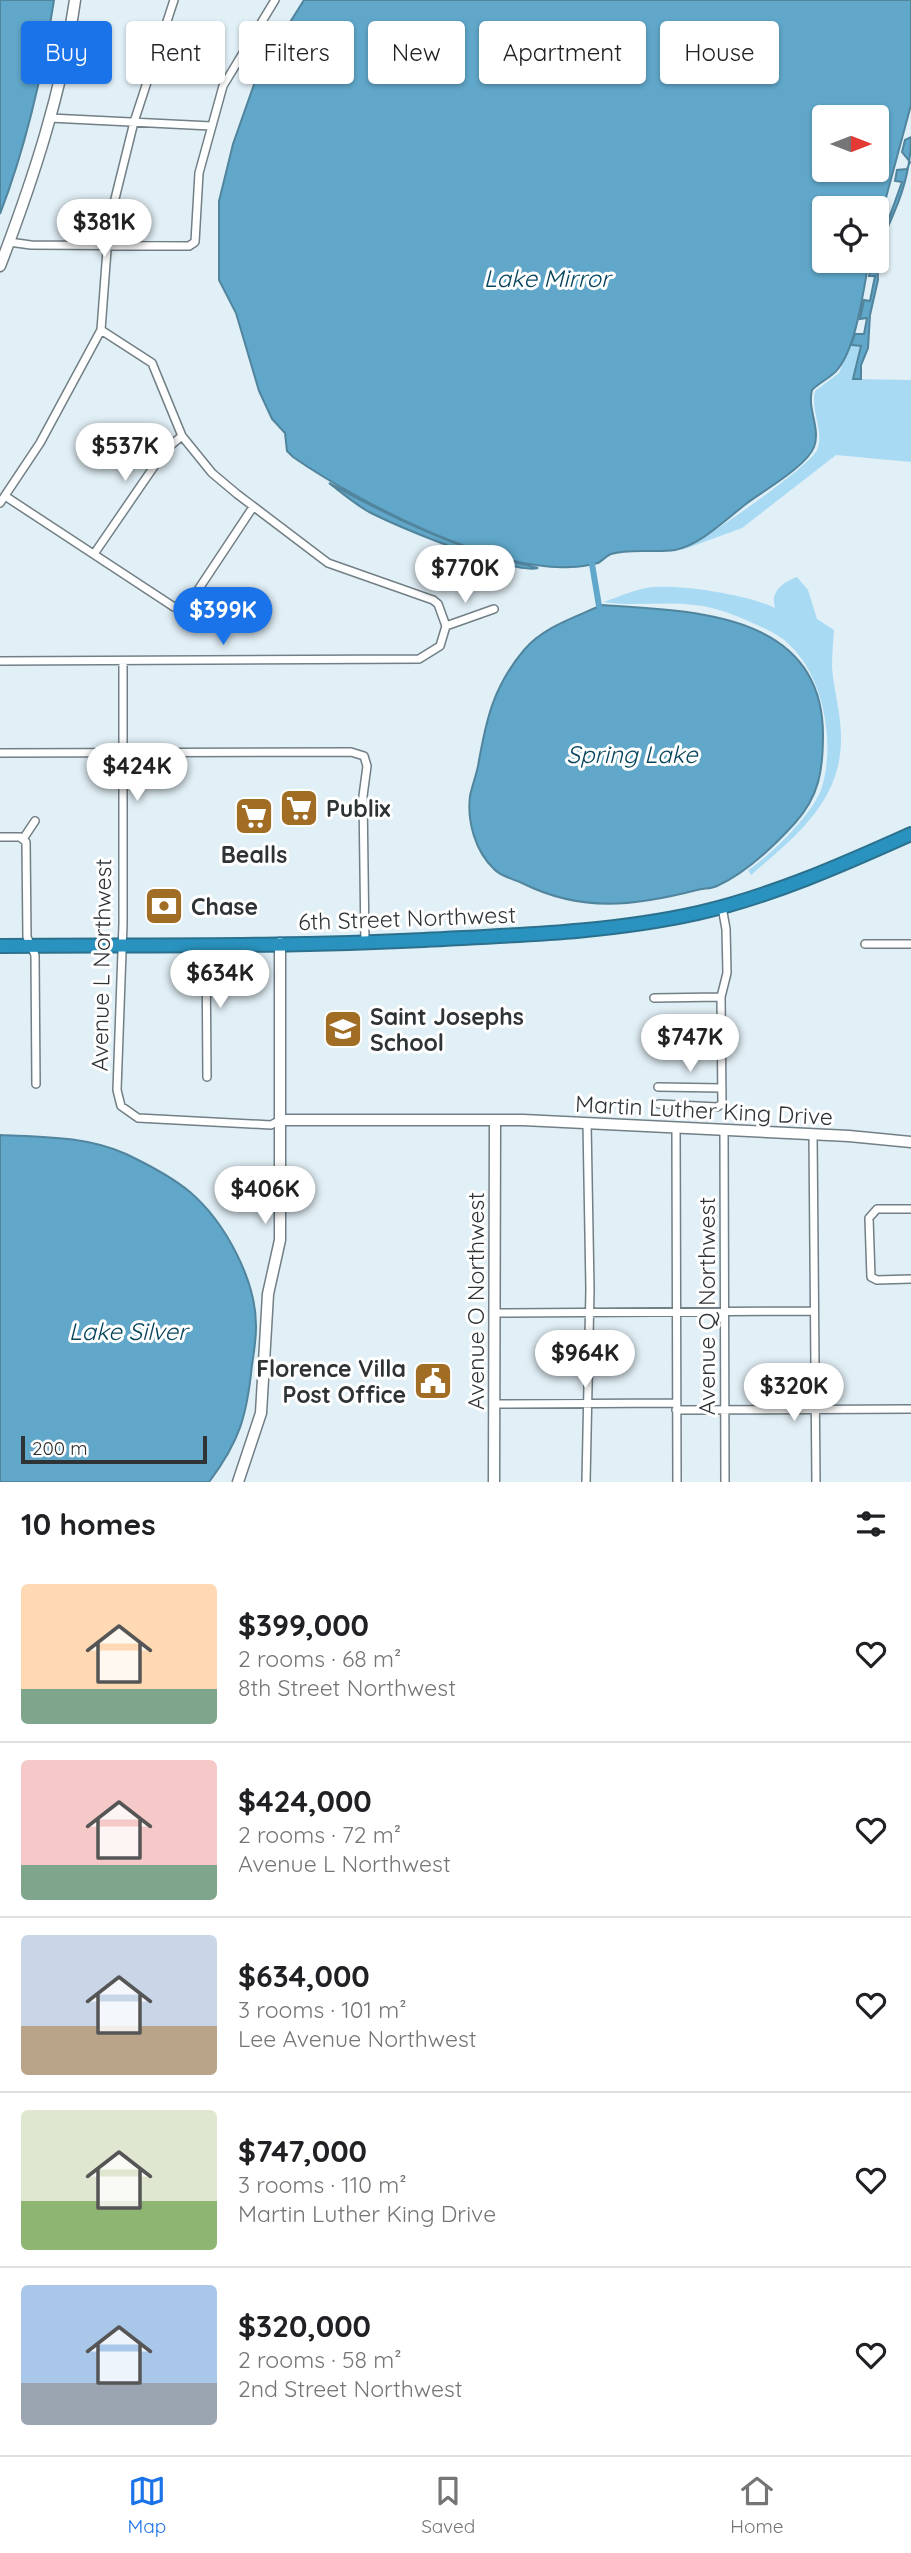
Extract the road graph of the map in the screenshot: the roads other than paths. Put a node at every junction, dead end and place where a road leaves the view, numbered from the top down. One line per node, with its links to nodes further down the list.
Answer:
1 (75, 0): 4 (street)
2 (174, 0): 5 (street)
3 (275, 0): 6 (street)
4 (50, 118): 5 (street); 7 (street)
5 (134, 122): 6 (street); 8 (street)
6 (211, 126): 8 (street)
7 (9, 242): 8 (street); 9 (street)
8 (106, 245): 10 (street)
9 (0, 266)
10 (101, 330): 11 (street); 12 (street)
11 (182, 436): 13 (street); 14 (street)
12 (2, 499): 14 (street)
13 (253, 507): 14 (street); 16 (street)
14 (94, 554)
15 (494, 609): 16 (street)
16 (446, 626): 18 (street)
17 (0, 661): 18 (street)
18 (123, 661): 19 (street, Avenue L Northwest)
19 (123, 752): 20 (street); 27 (street); 31 (street, Avenue L Northwest)
20 (0, 753)
21 (35, 821): 24 (street)
22 (911, 834): 25 (highway, 6th Street Northwest)
23 (0, 837): 24 (street)
24 (23, 839): 33 (street)
25 (722, 907): 27 (highway, 6th Street Northwest); 34 (street)
26 (280, 943): 27 (highway, 6th Street Northwest); 28 (highway, 6th Street Northwest); 43 (street)
27 (365, 943)
28 (206, 944): 31 (highway, 6th Street Northwest); 38 (street)
29 (865, 944): 30 (street)
30 (911, 944)
31 (122, 945): 33 (highway, 6th Street Northwest); 43 (street, Avenue L Northwest)
32 (0, 946): 33 (highway, 6th Street Northwest)
33 (32, 946): 39 (street)
34 (721, 996): 35 (street); 36 (street)
35 (654, 998)
36 (721, 1042): 37 (street); 41 (street)
37 (654, 1044)
38 (206, 1077)
39 (36, 1084)
40 (658, 1087): 41 (street)
41 (722, 1088): 42 (street)
42 (659, 1104)
43 (280, 1120): 44 (street, Martin Luther King Drive); 63 (street)
44 (495, 1120): 45 (street, Martin Luther King Drive); 56 (street, Avenue O Northwest)
45 (587, 1124): 46 (street, Martin Luther King Drive); 55 (street)
46 (676, 1127): 47 (street, Martin Luther King Drive); 52 (street)
47 (724, 1130): 48 (street, Martin Luther King Drive); 53 (street, Avenue Q Northwest)
48 (813, 1134): 49 (street, Martin Luther King Drive); 54 (street)
49 (911, 1142)
50 (911, 1209): 51 (street)
51 (911, 1279)
52 (677, 1311): 53 (street); 55 (street); 59 (street)
53 (724, 1311): 54 (street); 60 (street, Avenue Q Northwest)
54 (814, 1311): 62 (street)
55 (589, 1312): 56 (street); 58 (street)
56 (495, 1313): 57 (street, Avenue O Northwest)
57 (494, 1404): 58 (street); 64 (street, Avenue O Northwest)
58 (588, 1404): 59 (street); 65 (street)
59 (676, 1406): 60 (street); 66 (street)
60 (725, 1409): 62 (street); 67 (street, Avenue Q Northwest)
61 (911, 1409): 62 (street)
62 (815, 1410): 68 (street)
63 (239, 1478)
64 (494, 1482)
65 (586, 1482)
66 (677, 1482)
67 (725, 1482)
68 (816, 1482)

